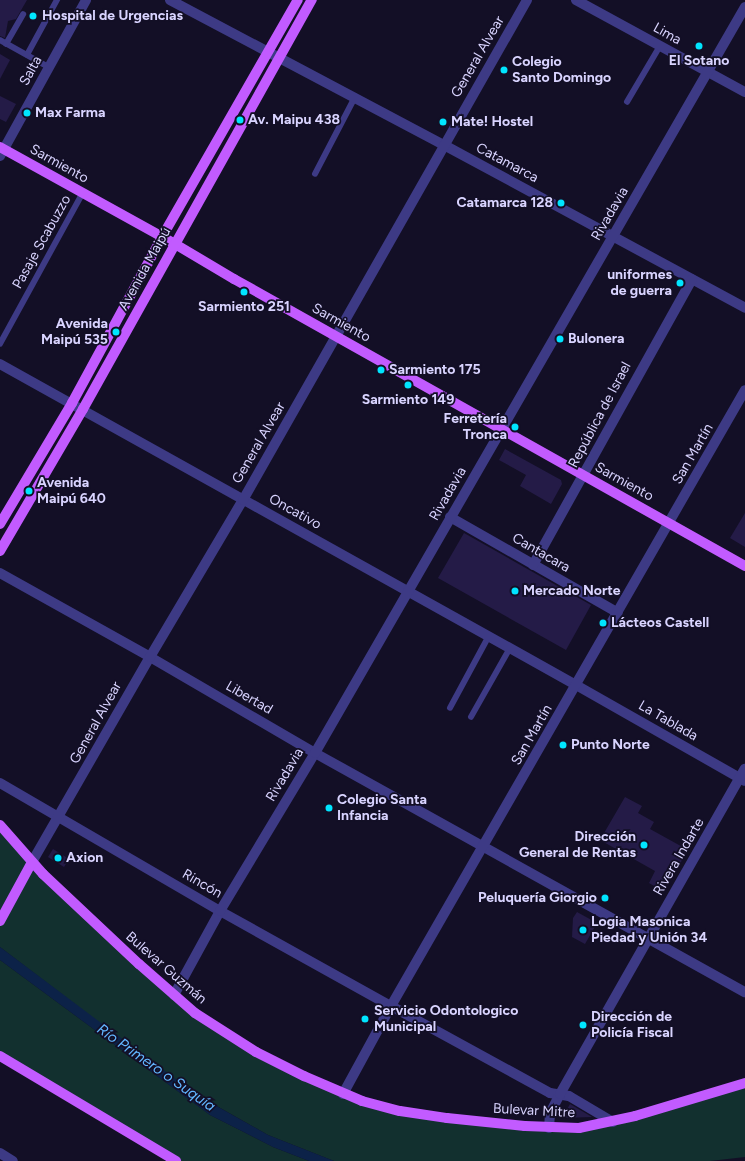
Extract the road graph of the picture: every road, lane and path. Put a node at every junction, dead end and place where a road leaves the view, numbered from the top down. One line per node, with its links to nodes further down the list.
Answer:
1 (57, 0): 14 (lane)
2 (86, 0): 16 (street, Salta)
3 (170, 0): 13 (street, Catamarca)
4 (298, 0): 13 (main road, Avenida Maipú)
5 (312, 0): 15 (main road, Avenida Maipú)
6 (527, 0): 21 (street, General Alvear)
7 (576, 0): 12 (street, Lima)
8 (745, 7): 17 (street, Rivadavia)
9 (23, 15): 11 (lane)
10 (0, 40): 11 (lane)
11 (6, 44): 14 (lane)
12 (660, 46): 17 (street, Lima); 20 (lane)
13 (269, 52): 15 (street, Catamarca); 26 (main road, Avenida Maipú)
14 (27, 55): 16 (lane)
15 (280, 58): 19 (street, Catamarca); 27 (main road, Avenida Maipú)
16 (49, 67): 22 (street, Salta)
17 (708, 72): 18 (street, Lima); 25 (street, Rivadavia)
18 (745, 92)
19 (355, 97): 21 (street, Catamarca); 23 (lane)
20 (627, 102)
21 (444, 145): 25 (street, Catamarca); 30 (street, General Alvear)
22 (1, 151): 24 (main road, Sarmiento)
23 (315, 174)
24 (82, 194): 26 (main road, Sarmiento); 31 (lane, Pasaje Scabuzzo)
25 (613, 236): 28 (street, Catamarca); 36 (street, Rivadavia)
26 (162, 237): 27 (main road, Sarmiento); 34 (main road, Avenida Maipú)
27 (175, 244): 30 (main road, Sarmiento); 35 (main road, Avenida Maipú)
28 (692, 279): 29 (street, Catamarca); 37 (street, República de Israel)
29 (745, 308)
30 (336, 336): 36 (main road, Sarmiento); 38 (street, General Alvear)
31 (0, 344)
32 (0, 364): 34 (street, Oncativo)
33 (745, 390): 41 (street, San Martín)
34 (72, 403): 35 (street, Oncativo); 40 (main road, Avenida Maipú)
35 (83, 408): 38 (street, Oncativo); 42 (main road, Avenida Maipú)
36 (501, 429): 37 (main road, Sarmiento); 39 (street, Rivadavia)
37 (584, 476): 41 (main road, Sarmiento); 43 (street, República de Israel)
38 (243, 500): 46 (street, Oncativo); 50 (street, General Alvear)
39 (450, 517): 43 (street, Cantacara); 46 (street, Rivadavia)
40 (0, 524)
41 (669, 524): 44 (main road, Sarmiento); 47 (street, San Martín)
42 (0, 550)
43 (533, 564): 47 (street, Cantacara)
44 (745, 566)
45 (0, 573): 50 (street, Libertad)
46 (408, 591): 48 (street, Oncativo); 54 (street, Rivadavia)
47 (618, 613): 51 (street, San Martín)
48 (489, 636): 49 (street, Oncativo); 52 (lane)
49 (510, 648): 51 (street, Oncativo); 53 (lane)
50 (150, 657): 54 (street, Libertad); 57 (street, General Alvear)
51 (576, 685): 55 (street, La Tablada); 59 (street, San Martín)
52 (450, 708)
53 (471, 717)
54 (315, 753): 59 (street, Libertad); 61 (street, Rivadavia)
55 (743, 776): 63 (street, Rivera Indarte)
56 (0, 783): 57 (street, Rincón)
57 (59, 817): 60 (street, General Alvear); 61 (street, Rincón)
58 (0, 825): 60 (main road, Bulevar Guzmán)
59 (484, 847): 63 (street, Libertad); 66 (street, San Martín)
60 (32, 862): 62 (main road, General Alvear); 65 (main road, Bulevar Guzmán)
61 (220, 911): 65 (street, Rivadavia); 66 (street, Rincón)
62 (0, 921)
63 (648, 938): 64 (street, Libertad); 70 (street, Rivera Indarte)
64 (745, 992)
65 (174, 995): 69 (main road, Bulevar Guzmán)
66 (392, 1006): 69 (street, San Martín); 70 (street, Rincón)
67 (0, 1056): 75 (main road)
68 (745, 1083): 71 (main road, Bulevar Mitre)
69 (343, 1094): 72 (main road, Bulevar Mitre)
70 (560, 1094): 71 (street, Rincón); 72 (street, Rivera Indarte)
71 (613, 1122): 72 (main road, Bulevar Mitre)
72 (549, 1128)
73 (0, 1153): 74 (street)
74 (13, 1161)
75 (176, 1161)

